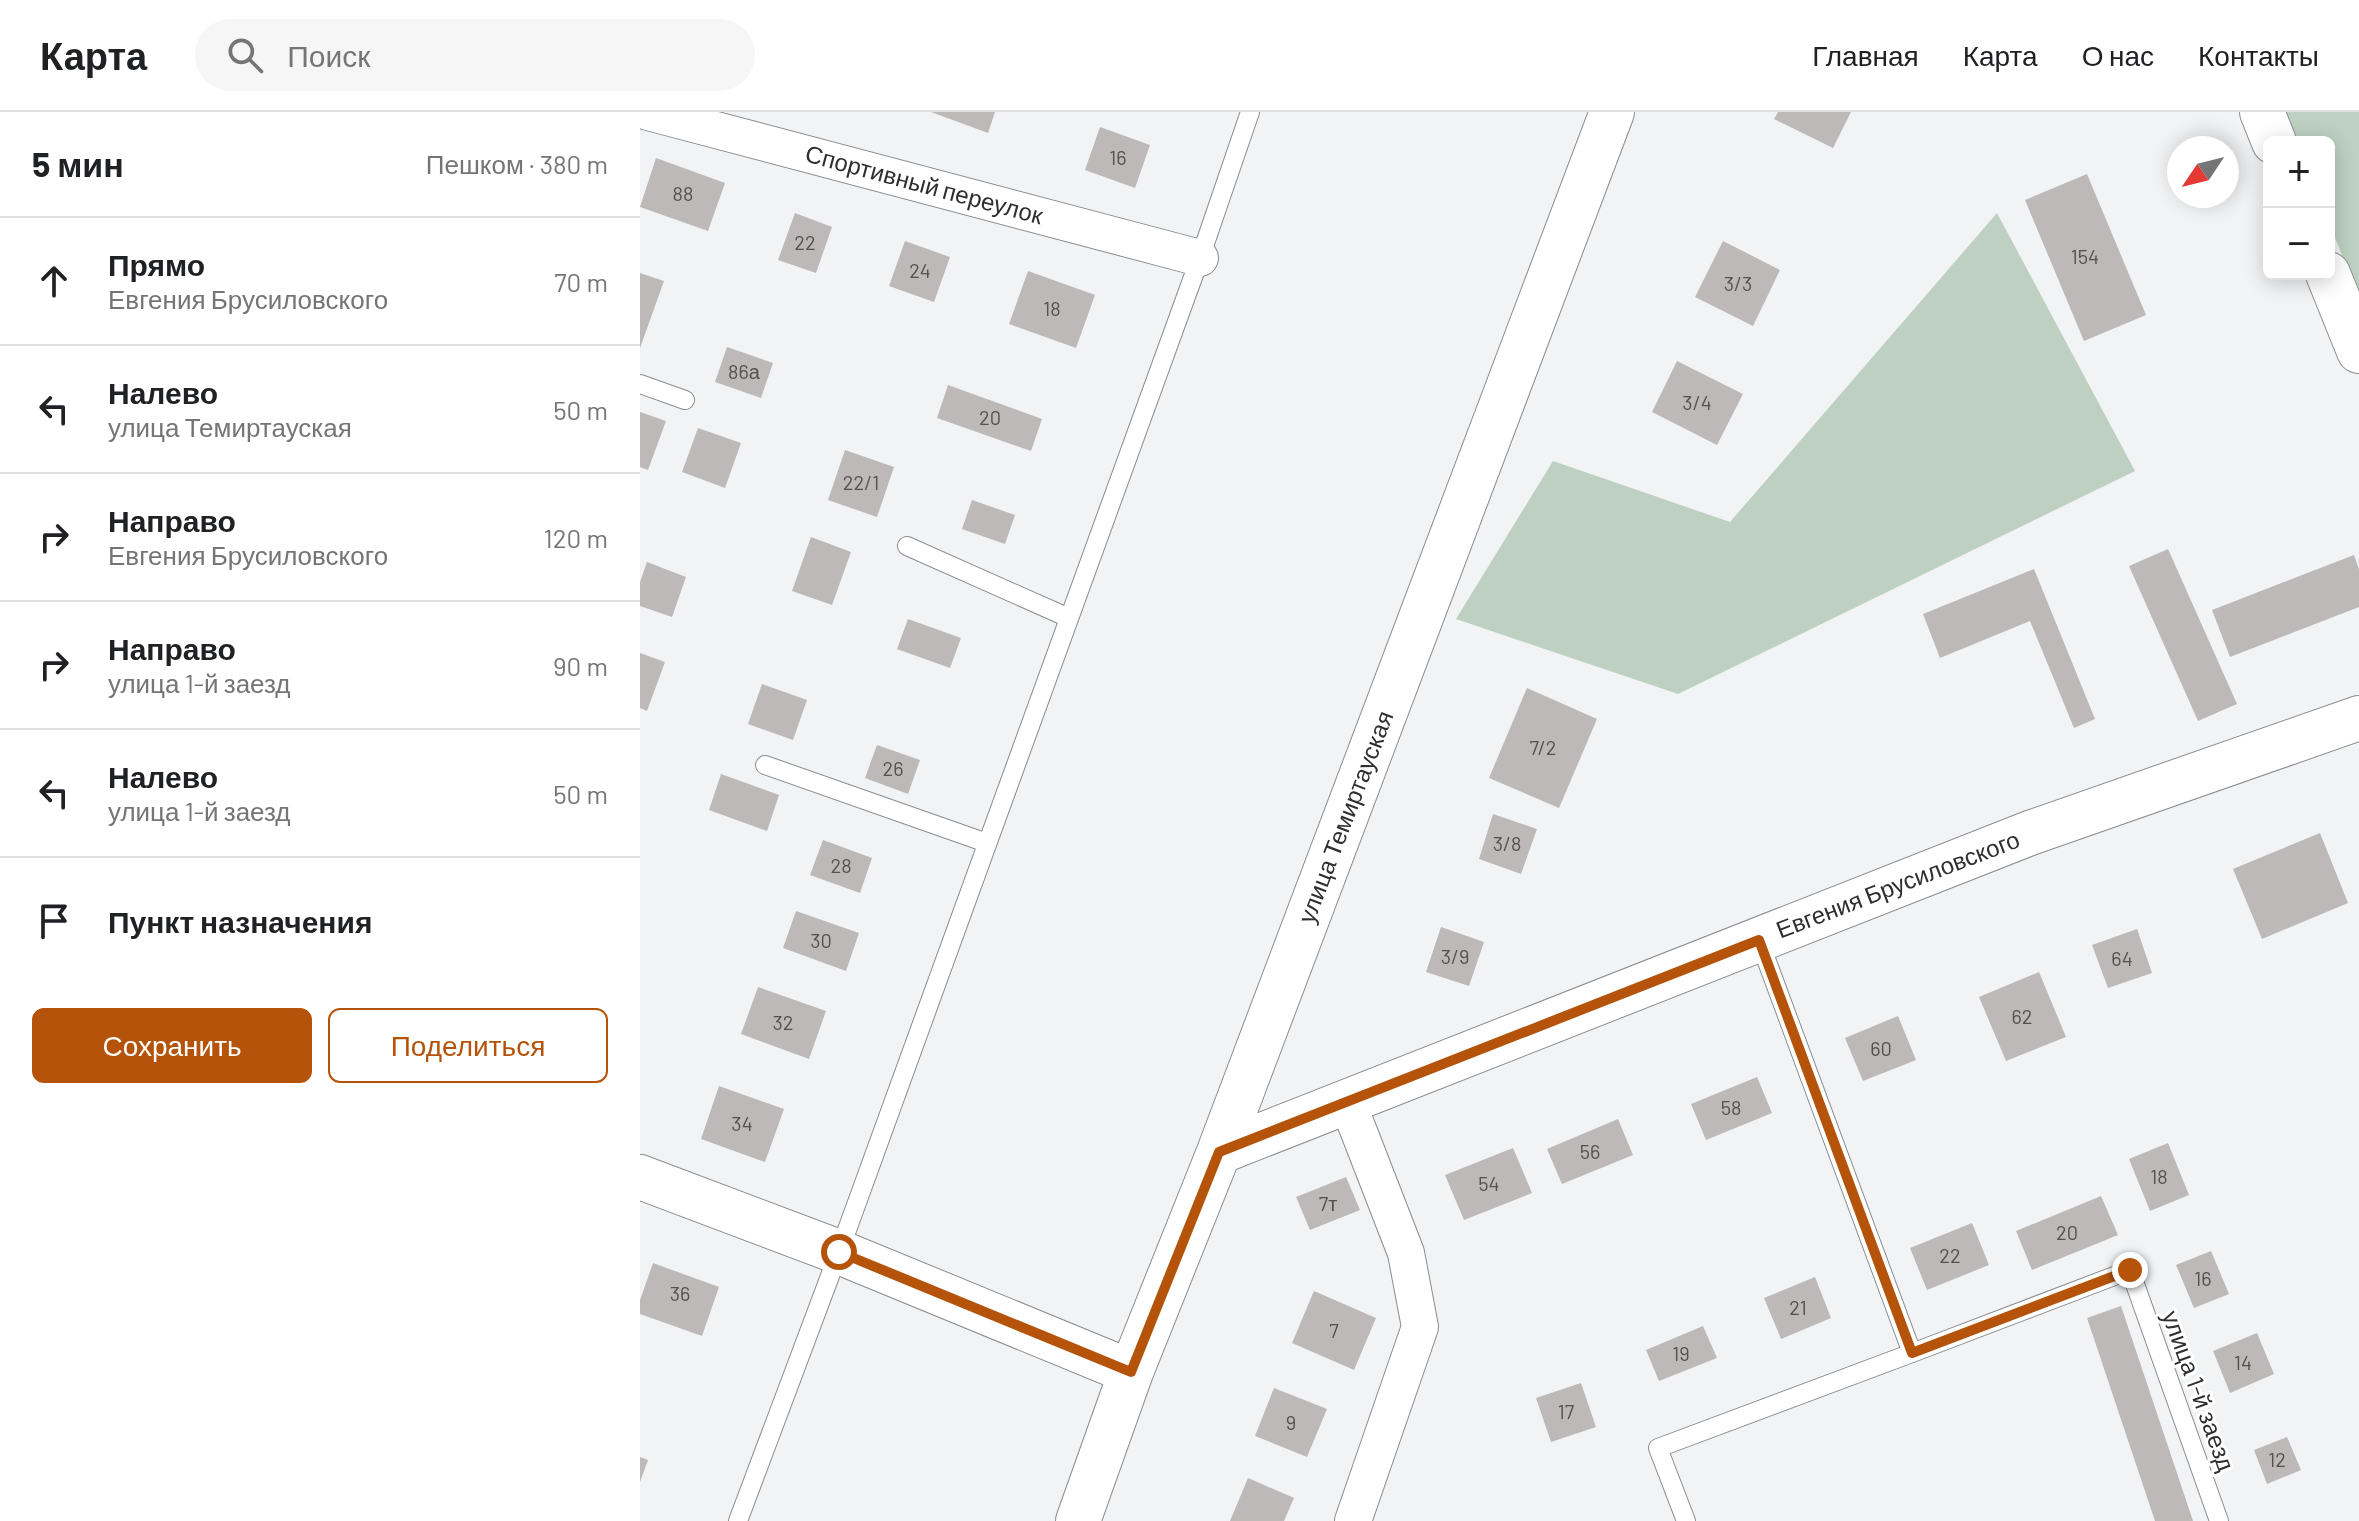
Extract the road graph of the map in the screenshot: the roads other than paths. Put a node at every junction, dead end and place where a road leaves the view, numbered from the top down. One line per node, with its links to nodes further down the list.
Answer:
1 (648, 112): 6 (street, Спортивный переулок)
2 (1250, 112): 6 (lane)
3 (1612, 112): 18 (street, улица Темиртауская)
4 (2262, 112): 5 (street)
5 (2272, 136)
6 (1200, 258): 12 (lane)
7 (2330, 280): 8 (street)
8 (2359, 351)
9 (640, 384): 10 (lane)
10 (685, 400)
11 (907, 546): 12 (lane)
12 (1069, 618): 15 (lane)
13 (2359, 718): 16 (street, Евгения Брусиловского)
14 (765, 765): 15 (lane)
15 (987, 843): 20 (lane)
16 (1759, 940): 17 (street, Евгения Брусиловского); 21 (lane)
17 (1347, 1101): 18 (street, Евгения Брусиловского); 25 (street)
18 (1219, 1152): 22 (street, улица Темиртауская)
19 (640, 1177): 20 (street)
20 (839, 1252): 22 (street); 23 (lane)
21 (1912, 1353): 26 (lane, улица 1-й заезд); 27 (lane, улица 1-й заезд)
22 (1131, 1372): 24 (street, улица Темиртауская)
23 (738, 1521)
24 (1078, 1521)
25 (1353, 1521)
26 (1686, 1521)
27 (2219, 1521)

